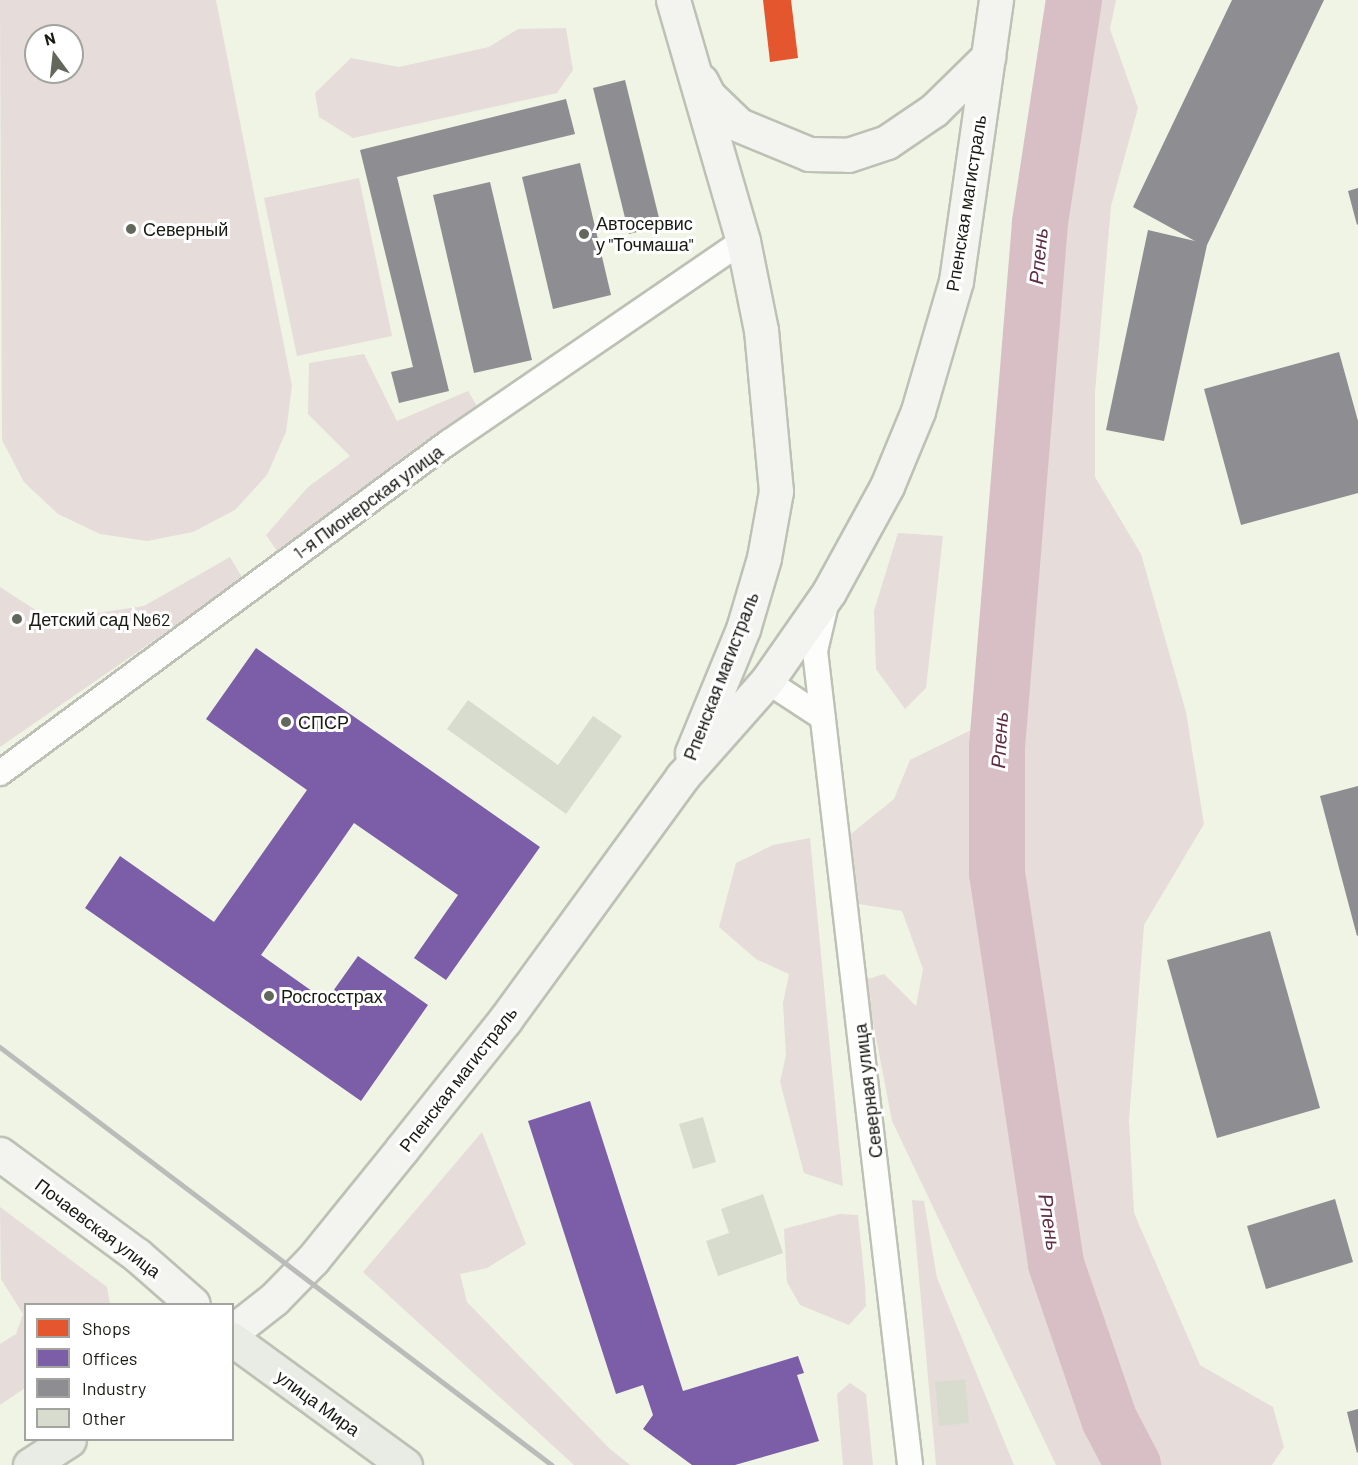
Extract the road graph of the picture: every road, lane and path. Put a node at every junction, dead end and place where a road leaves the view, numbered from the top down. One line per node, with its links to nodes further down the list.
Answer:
1 (672, 0): 3 (main road, Рпенская магистраль)
2 (996, 0): 4 (main road, Рпенская магистраль)
3 (685, 47): 4 (main road, Рпенская магистраль); 5 (main road, Рпенская магистраль)
4 (988, 57): 6 (main road, Рпенская магистраль)
5 (743, 242): 9 (street, 1-я Пионерская улица); 10 (main road, Рпенская магистраль)
6 (829, 592): 7 (main road, Рпенская магистраль); 8 (street, Северная улица)
7 (767, 681): 8 (street); 10 (main road, Рпенская магистраль)
8 (822, 717): 18 (street, Северная улица)
9 (0, 773)
10 (682, 777): 13 (main road, Рпенская магистраль)
11 (0, 1154): 12 (main road, Почаевская улица)
12 (191, 1303)
13 (234, 1330)
14 (234, 1340): 17 (main road, улица Мира)
15 (67, 1441): 16 (main road)
16 (30, 1465)
17 (405, 1465)
18 (910, 1465)

